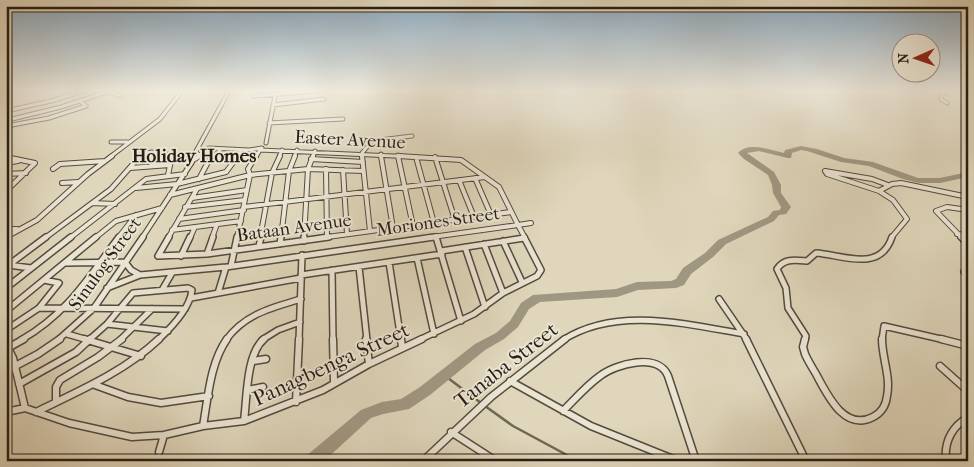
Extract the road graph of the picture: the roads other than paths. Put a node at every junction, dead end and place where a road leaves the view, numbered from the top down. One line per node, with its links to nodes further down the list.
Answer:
1 (37, 113): 2 (street)
2 (64, 113)
3 (165, 113): 10 (street)
4 (217, 113): 42 (street)
5 (271, 113): 7 (street)
6 (342, 119): 7 (street)
7 (269, 123): 11 (street)
8 (412, 136): 18 (street)
9 (111, 142): 10 (street)
10 (130, 142): 27 (street)
11 (263, 147): 14 (street, Easter Avenue); 15 (street, Easter Avenue); 44 (street)
12 (209, 148): 13 (street, Easter Avenue)
13 (221, 149): 14 (street, Easter Avenue); 47 (street)
14 (241, 150): 47 (street)
15 (282, 150): 16 (street, Easter Avenue); 39 (street)
16 (298, 150): 17 (street, Easter Avenue); 37 (street)
17 (315, 151): 18 (street, Easter Avenue); 25 (street)
18 (363, 151): 20 (street, Easter Avenue); 28 (street)
19 (160, 153): 30 (street); 31 (street); 32 (street)
20 (381, 154): 21 (street, Easter Avenue); 62 (street)
21 (398, 155): 22 (street, Easter Avenue); 58 (street)
22 (416, 156): 23 (street, Easter Avenue); 55 (street)
23 (435, 157): 45 (street, Easter Avenue); 52 (street)
24 (6, 158): 26 (street)
25 (311, 159): 28 (street); 34 (street)
26 (22, 160): 29 (street); 40 (street)
27 (105, 161): 33 (street); 50 (street)
28 (363, 162): 38 (street)
29 (6, 163)
30 (170, 165): 31 (street); 43 (street)
31 (151, 166): 32 (street)
32 (130, 168): 74 (street)
33 (53, 169)
34 (308, 169): 35 (street); 37 (street); 71 (street)
35 (326, 169): 36 (street); 68 (street)
36 (343, 170): 38 (street); 66 (street)
37 (289, 171): 39 (street); 73 (street)
38 (363, 171): 64 (street)
39 (272, 172): 44 (street); 76 (street)
40 (26, 173): 41 (street); 54 (street)
41 (6, 174)
42 (185, 174): 43 (street); 49 (street)
43 (168, 175): 59 (street)
44 (250, 175): 60 (street); 61 (street)
45 (485, 177): 46 (street, Bataan Avenue); 81 (street, Easter Avenue)
46 (475, 178): 48 (street, Bataan Avenue); 83 (street)
47 (199, 179): 49 (street)
48 (460, 180): 52 (street, Bataan Avenue); 84 (street)
49 (182, 181): 53 (street); 67 (street)
50 (80, 182): 51 (street); 96 (street)
51 (62, 183)
52 (442, 183): 55 (street, Bataan Avenue); 86 (street)
53 (177, 184): 59 (street); 67 (street)
54 (12, 185): 57 (street); 63 (street)
55 (423, 185): 58 (street, Bataan Avenue); 88 (street)
56 (888, 185): 65 (street); 65 (street); 69 (street)
57 (6, 186)
58 (404, 187): 62 (street, Bataan Avenue); 92 (street)
59 (134, 188): 75 (street)
60 (197, 189): 67 (street); 70 (street, Bataan Avenue)
61 (247, 190): 70 (street); 72 (street)
62 (386, 190): 64 (street, Bataan Avenue); 94 (street)
63 (6, 191)
64 (365, 192): 66 (street, Bataan Avenue); 98 (street)
65 (879, 192): 159 (street)
66 (345, 195): 68 (street, Bataan Avenue); 99 (street)
67 (171, 196): 77 (street, Sinulog Street)
68 (325, 197): 71 (street, Bataan Avenue); 104 (street)
69 (968, 197)
70 (192, 198): 78 (street, Bataan Avenue)
71 (306, 199): 73 (street, Bataan Avenue); 106 (street)
72 (245, 200): 78 (street); 79 (street)
73 (285, 202): 76 (street, Bataan Avenue); 108 (street)
74 (92, 203): 75 (street); 123 (street)
75 (115, 204): 126 (street)
76 (266, 204): 79 (street, Bataan Avenue); 111 (street)
77 (162, 208): 82 (street); 119 (street, Sinulog Street)
78 (185, 208): 85 (street, Bataan Avenue)
79 (244, 209): 85 (street, Bataan Avenue); 87 (street)
80 (968, 210): 100 (street)
81 (511, 212): 83 (street, Bataan Avenue); 91 (street, Easter Avenue)
82 (136, 215): 121 (street); 122 (street)
83 (491, 215): 84 (street, Bataan Avenue)
84 (474, 217): 86 (street, Bataan Avenue)
85 (178, 219): 97 (street, Bataan Avenue)
86 (455, 220): 88 (street, Bataan Avenue)
87 (242, 221): 90 (street); 113 (street)
88 (434, 222): 92 (street, Bataan Avenue)
89 (530, 223): 91 (street)
90 (217, 224): 93 (street); 115 (street)
91 (518, 225): 102 (street, Moriones Street); 105 (street, Moriones Street)
92 (413, 226): 94 (street, Bataan Avenue)
93 (195, 227): 97 (street); 117 (street)
94 (393, 228): 98 (street, Bataan Avenue)
95 (6, 229): 96 (street)
96 (19, 229): 103 (street)
97 (172, 230): 117 (street, Bataan Avenue)
98 (370, 231): 99 (street, Bataan Avenue)
99 (347, 234): 104 (street, Bataan Avenue)
100 (957, 234): 101 (street); 110 (street)
101 (968, 235)
102 (436, 236): 114 (street); 116 (street, Moriones Street)
103 (6, 237)
104 (327, 237): 106 (street, Bataan Avenue)
105 (524, 238): 107 (street); 132 (street, Moriones Street)
106 (304, 241): 108 (street, Bataan Avenue)
107 (503, 242): 109 (street); 132 (street)
108 (280, 244): 111 (street, Bataan Avenue)
109 (484, 244): 112 (street); 136 (street)
110 (968, 244)
111 (259, 246): 113 (street, Bataan Avenue)
112 (464, 247): 114 (street); 142 (street)
113 (234, 250): 115 (street, Bataan Avenue); 124 (street)
114 (441, 252): 118 (street); 149 (street)
115 (207, 254): 117 (street, Bataan Avenue)
116 (302, 255): 124 (street, Moriones Street); 130 (street)
117 (181, 256)
118 (417, 258): 120 (street); 156 (street)
119 (125, 262): 122 (street); 129 (street); 134 (street, Sinulog Street)
120 (388, 262): 125 (street); 162 (street)
121 (65, 263): 122 (street); 131 (street)
122 (100, 263): 141 (street)
123 (7, 266): 126 (street)
124 (229, 266): 128 (street, Moriones Street); 137 (street)
125 (359, 267): 127 (street); 166 (street)
126 (31, 268): 133 (street)
127 (332, 270): 130 (street); 171 (street)
128 (172, 273): 129 (street, Moriones Street); 135 (street)
129 (140, 275): 134 (street, Moriones Street)
130 (301, 276): 137 (street); 139 (street)
131 (44, 280): 143 (street); 148 (street)
132 (522, 282): 136 (street, Panagbenga Street)
133 (6, 288)
134 (107, 288): 144 (street, Sinulog Street)
135 (162, 290): 138 (street); 145 (street)
136 (503, 293): 142 (street, Panagbenga Street)
137 (218, 294): 138 (street)
138 (191, 298): 147 (street)
139 (301, 299): 150 (street); 177 (street)
140 (719, 299): 157 (street)
141 (66, 307): 143 (street); 144 (street); 160 (street)
142 (485, 307): 149 (street, Panagbenga Street)
143 (39, 308): 153 (street)
144 (94, 308): 145 (street); 155 (street, Sinulog Street)
145 (121, 308): 146 (street); 151 (street)
146 (152, 309): 147 (street); 152 (street)
147 (185, 309): 154 (street)
148 (6, 311)
149 (461, 321): 156 (street, Panagbenga Street)
150 (300, 322): 165 (street); 179 (street)
151 (107, 324): 152 (street); 158 (street)
152 (136, 328): 154 (street); 161 (street)
153 (6, 330)
154 (168, 331): 163 (street)
155 (67, 334): 158 (street); 168 (street, Sinulog Street)
156 (434, 334): 162 (street, Panagbenga Street)
157 (744, 334): 170 (street, Tanaba Street); 194 (street)
158 (89, 341): 161 (street); 172 (street)
159 (968, 346)
160 (7, 347): 168 (street)
161 (113, 348): 163 (street); 178 (street)
162 (402, 348): 166 (street, Panagbenga Street)
163 (141, 356): 173 (street)
164 (266, 359): 165 (street)
165 (252, 360): 175 (street)
166 (369, 364): 171 (street, Panagbenga Street)
167 (940, 366): 176 (street)
168 (15, 367): 169 (street, Sinulog Street); 172 (street)
169 (6, 371)
170 (510, 381): 181 (street); 187 (street, Tanaba Street)
171 (334, 382): 179 (street, Panagbenga Street)
172 (19, 384): 180 (street)
173 (95, 385): 177 (street); 178 (street)
174 (262, 387): 175 (street)
175 (248, 390): 185 (street)
176 (968, 390)
177 (209, 396): 186 (street)
178 (56, 402): 183 (street)
179 (296, 402): 185 (street, Panagbenga Street)
180 (25, 408): 182 (street); 183 (street, Panagbenga Street)
181 (563, 411): 192 (street); 193 (street)
182 (7, 412)
183 (36, 412): 188 (street, Panagbenga Street)
184 (968, 418): 195 (street)
185 (244, 421): 186 (street, Panagbenga Street)
186 (203, 426): 188 (street, Panagbenga Street)
187 (451, 432): 190 (street, Tanaba Street); 191 (street)
188 (164, 435): 189 (street)
189 (159, 452)
190 (423, 461)
191 (496, 461)
192 (678, 461)
193 (696, 461)
194 (806, 461)
195 (946, 461)

